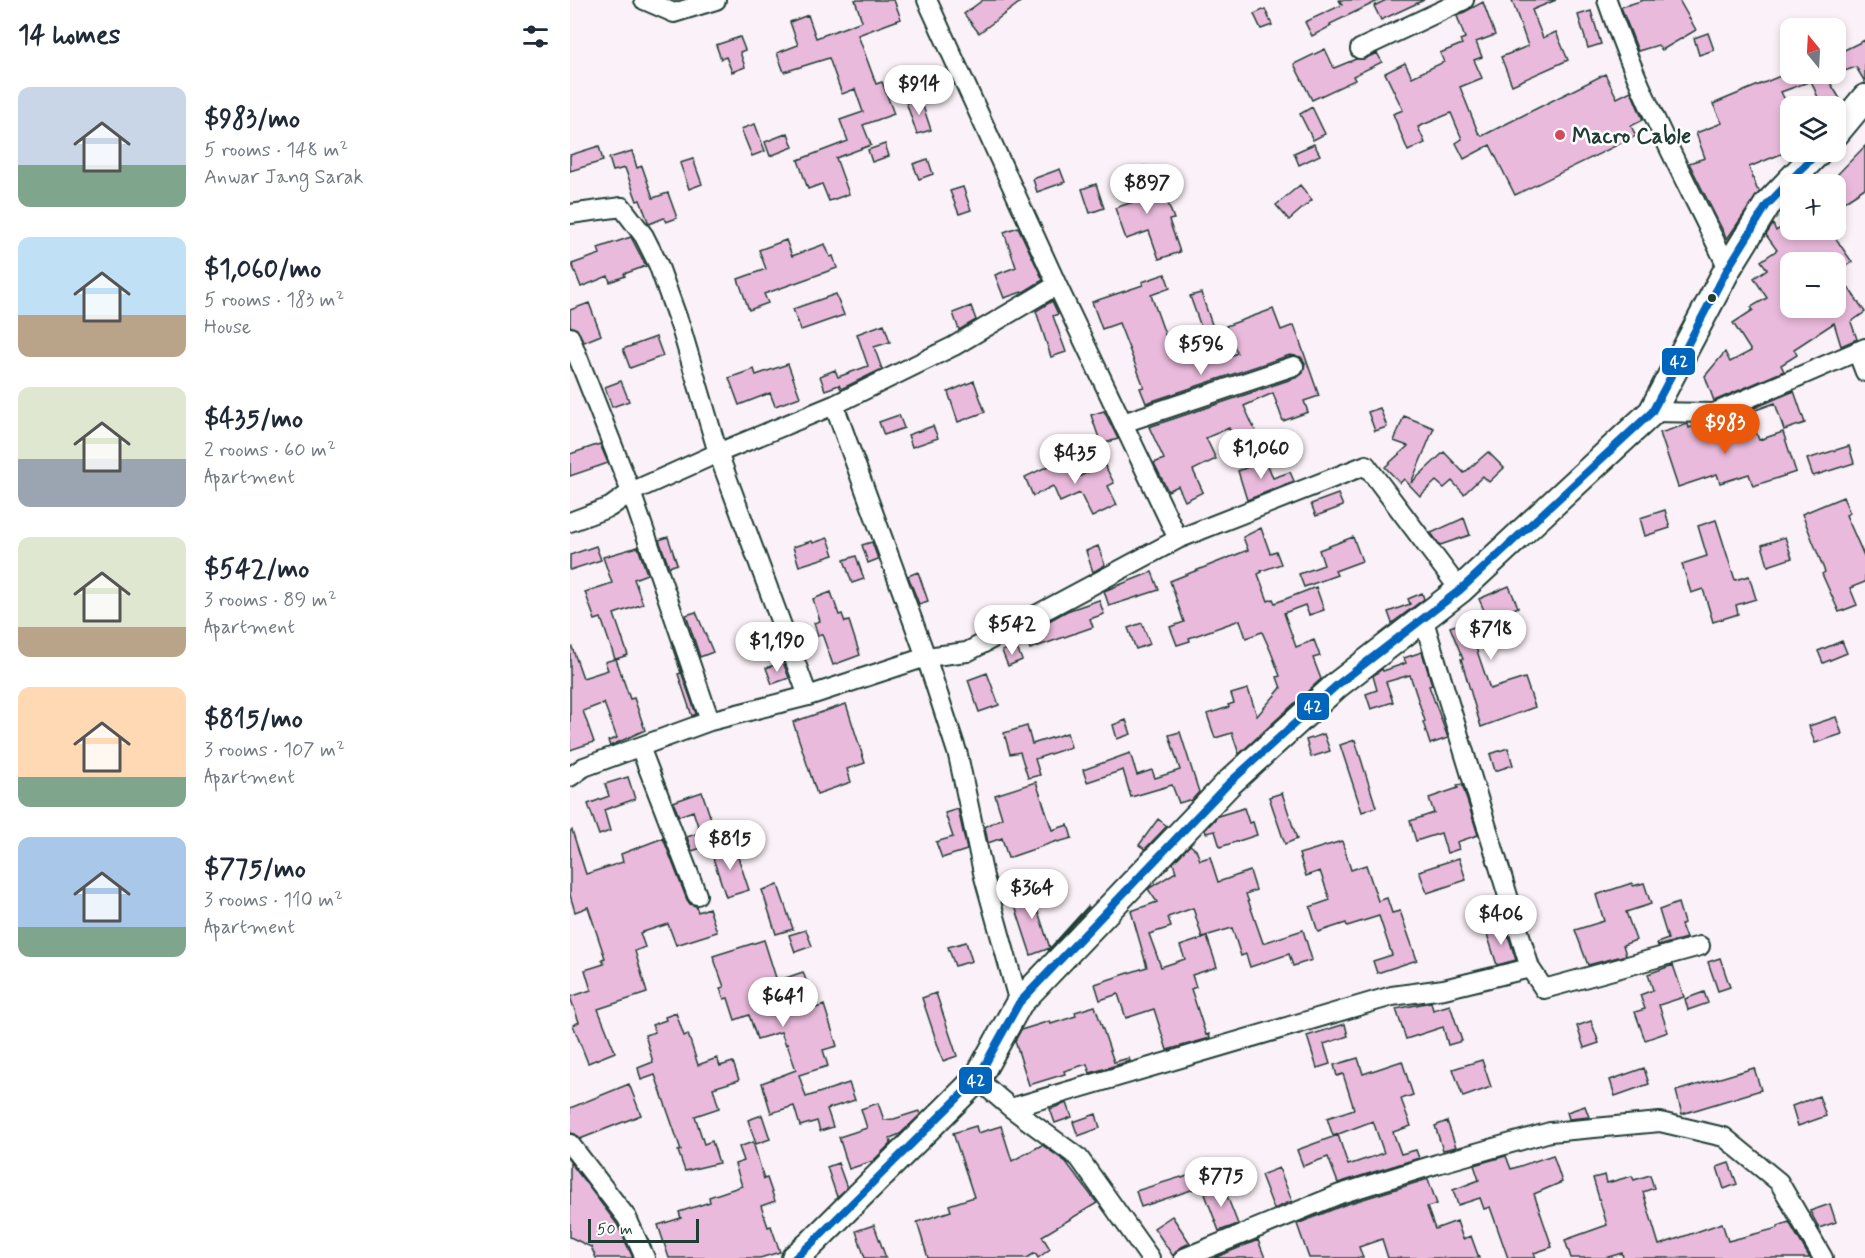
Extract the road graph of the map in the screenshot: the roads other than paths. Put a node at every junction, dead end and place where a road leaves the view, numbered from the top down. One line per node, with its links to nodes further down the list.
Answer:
1 (644, 0): 2 (street)
2 (716, 0)
3 (927, 0): 12 (street)
4 (1464, 0): 6 (street)
5 (1607, 0): 11 (street)
6 (1360, 49)
7 (1865, 98): 8 (main road)
8 (1846, 121)
9 (1808, 162): 11 (main road)
10 (570, 214): 20 (street)
11 (1728, 268): 18 (main road)
12 (1057, 285): 17 (street); 19 (street)
13 (570, 337): 21 (street)
14 (1861, 349): 16 (street); 18 (street)
15 (1294, 366): 19 (street)
16 (1865, 372)
17 (834, 405): 20 (street); 26 (street)
18 (1652, 412): 24 (main road)
19 (1123, 423): 23 (street)
20 (718, 453): 21 (street); 27 (street)
21 (631, 492): 22 (street); 28 (street)
22 (570, 522)
23 (1178, 539): 24 (street); 26 (street)
24 (1460, 590): 25 (main road)
25 (1423, 618): 33 (street); 34 (main road)
26 (926, 657): 27 (street); 34 (street)
27 (808, 696): 28 (street)
28 (710, 721): 29 (street)
29 (640, 747): 30 (street); 31 (street)
30 (570, 777)
31 (697, 895)
32 (1700, 946): 33 (street)
33 (1530, 968): 36 (street)
34 (1018, 1003): 35 (main road)
35 (977, 1079): 36 (street); 39 (main road)
36 (1011, 1108): 40 (street)
37 (570, 1144): 38 (street)
38 (645, 1258)
39 (795, 1258)
40 (1150, 1258)
41 (1184, 1258): 42 (street)
42 (1823, 1258)

